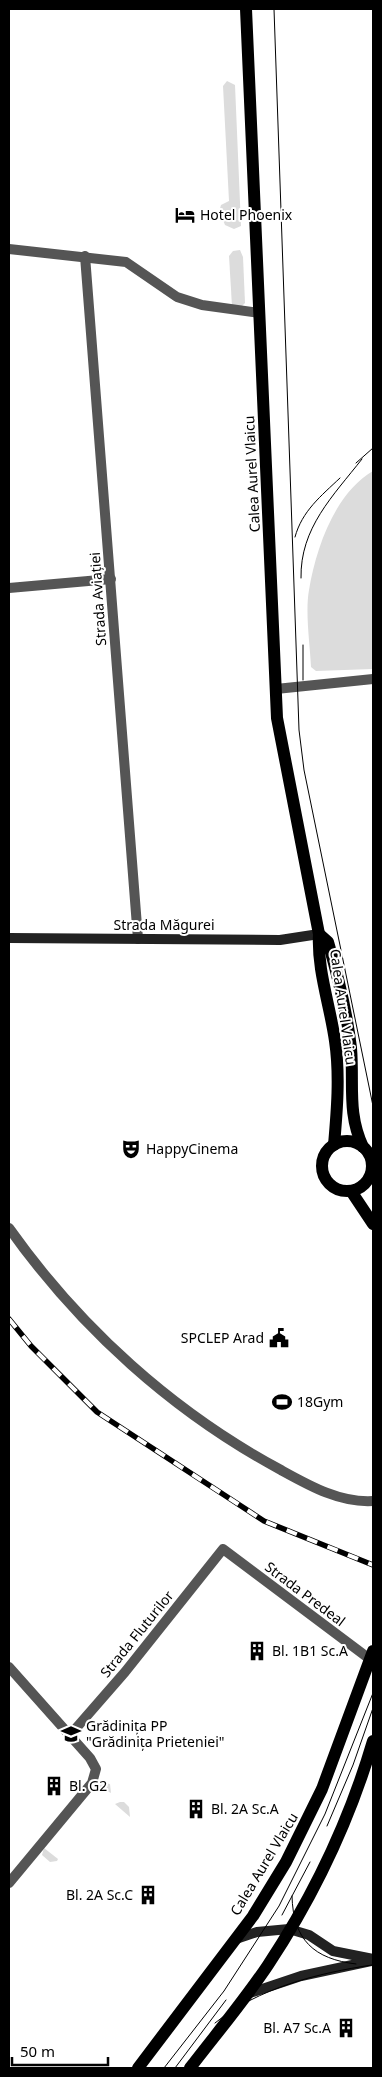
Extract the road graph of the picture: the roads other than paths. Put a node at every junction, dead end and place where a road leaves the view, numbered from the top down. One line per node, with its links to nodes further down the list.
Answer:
1 (246, 9): 4 (main road, Calea Aurel Vlaicu)
2 (9, 249): 3 (street)
3 (86, 256): 4 (street); 5 (street, Strada Aviației)
4 (260, 313): 8 (main road, Calea Aurel Vlaicu)
5 (111, 579): 6 (street); 11 (street, Strada Aviației)
6 (9, 588)
7 (373, 679): 8 (street)
8 (276, 689): 9 (main road, Calea Aurel Vlaicu)
9 (319, 934): 11 (street, Strada Măgurei); 12 (main road, Calea Aurel Vlaicu); 13 (main road, Calea Aurel Vlaicu)
10 (9, 938): 11 (street, Strada Măgurei)
11 (138, 939)
12 (334, 1145): 13 (main road); 15 (main road, Calea Aurel Vlaicu)
13 (363, 1147): 14 (main road, Calea Aurel Vlaicu)
14 (372, 1182): 15 (main road, Calea Aurel Vlaicu)
15 (351, 1191): 16 (main road)
16 (373, 1224)
17 (9, 1228): 18 (street)
18 (373, 1501)
19 (223, 1549): 20 (street, Strada Predeal); 22 (street, Strada Fluturilor)
20 (372, 1655): 26 (main road, Calea Aurel Vlaicu)
21 (9, 1667): 22 (street)
22 (71, 1734): 24 (street)
23 (373, 1741): 25 (main road)
24 (9, 1883)
25 (289, 1929): 26 (street); 27 (street); 28 (main road)
26 (236, 1939): 29 (main road, Calea Aurel Vlaicu)
27 (373, 1960): 28 (street)
28 (247, 1994): 30 (main road)
29 (138, 2068)
30 (190, 2068)

